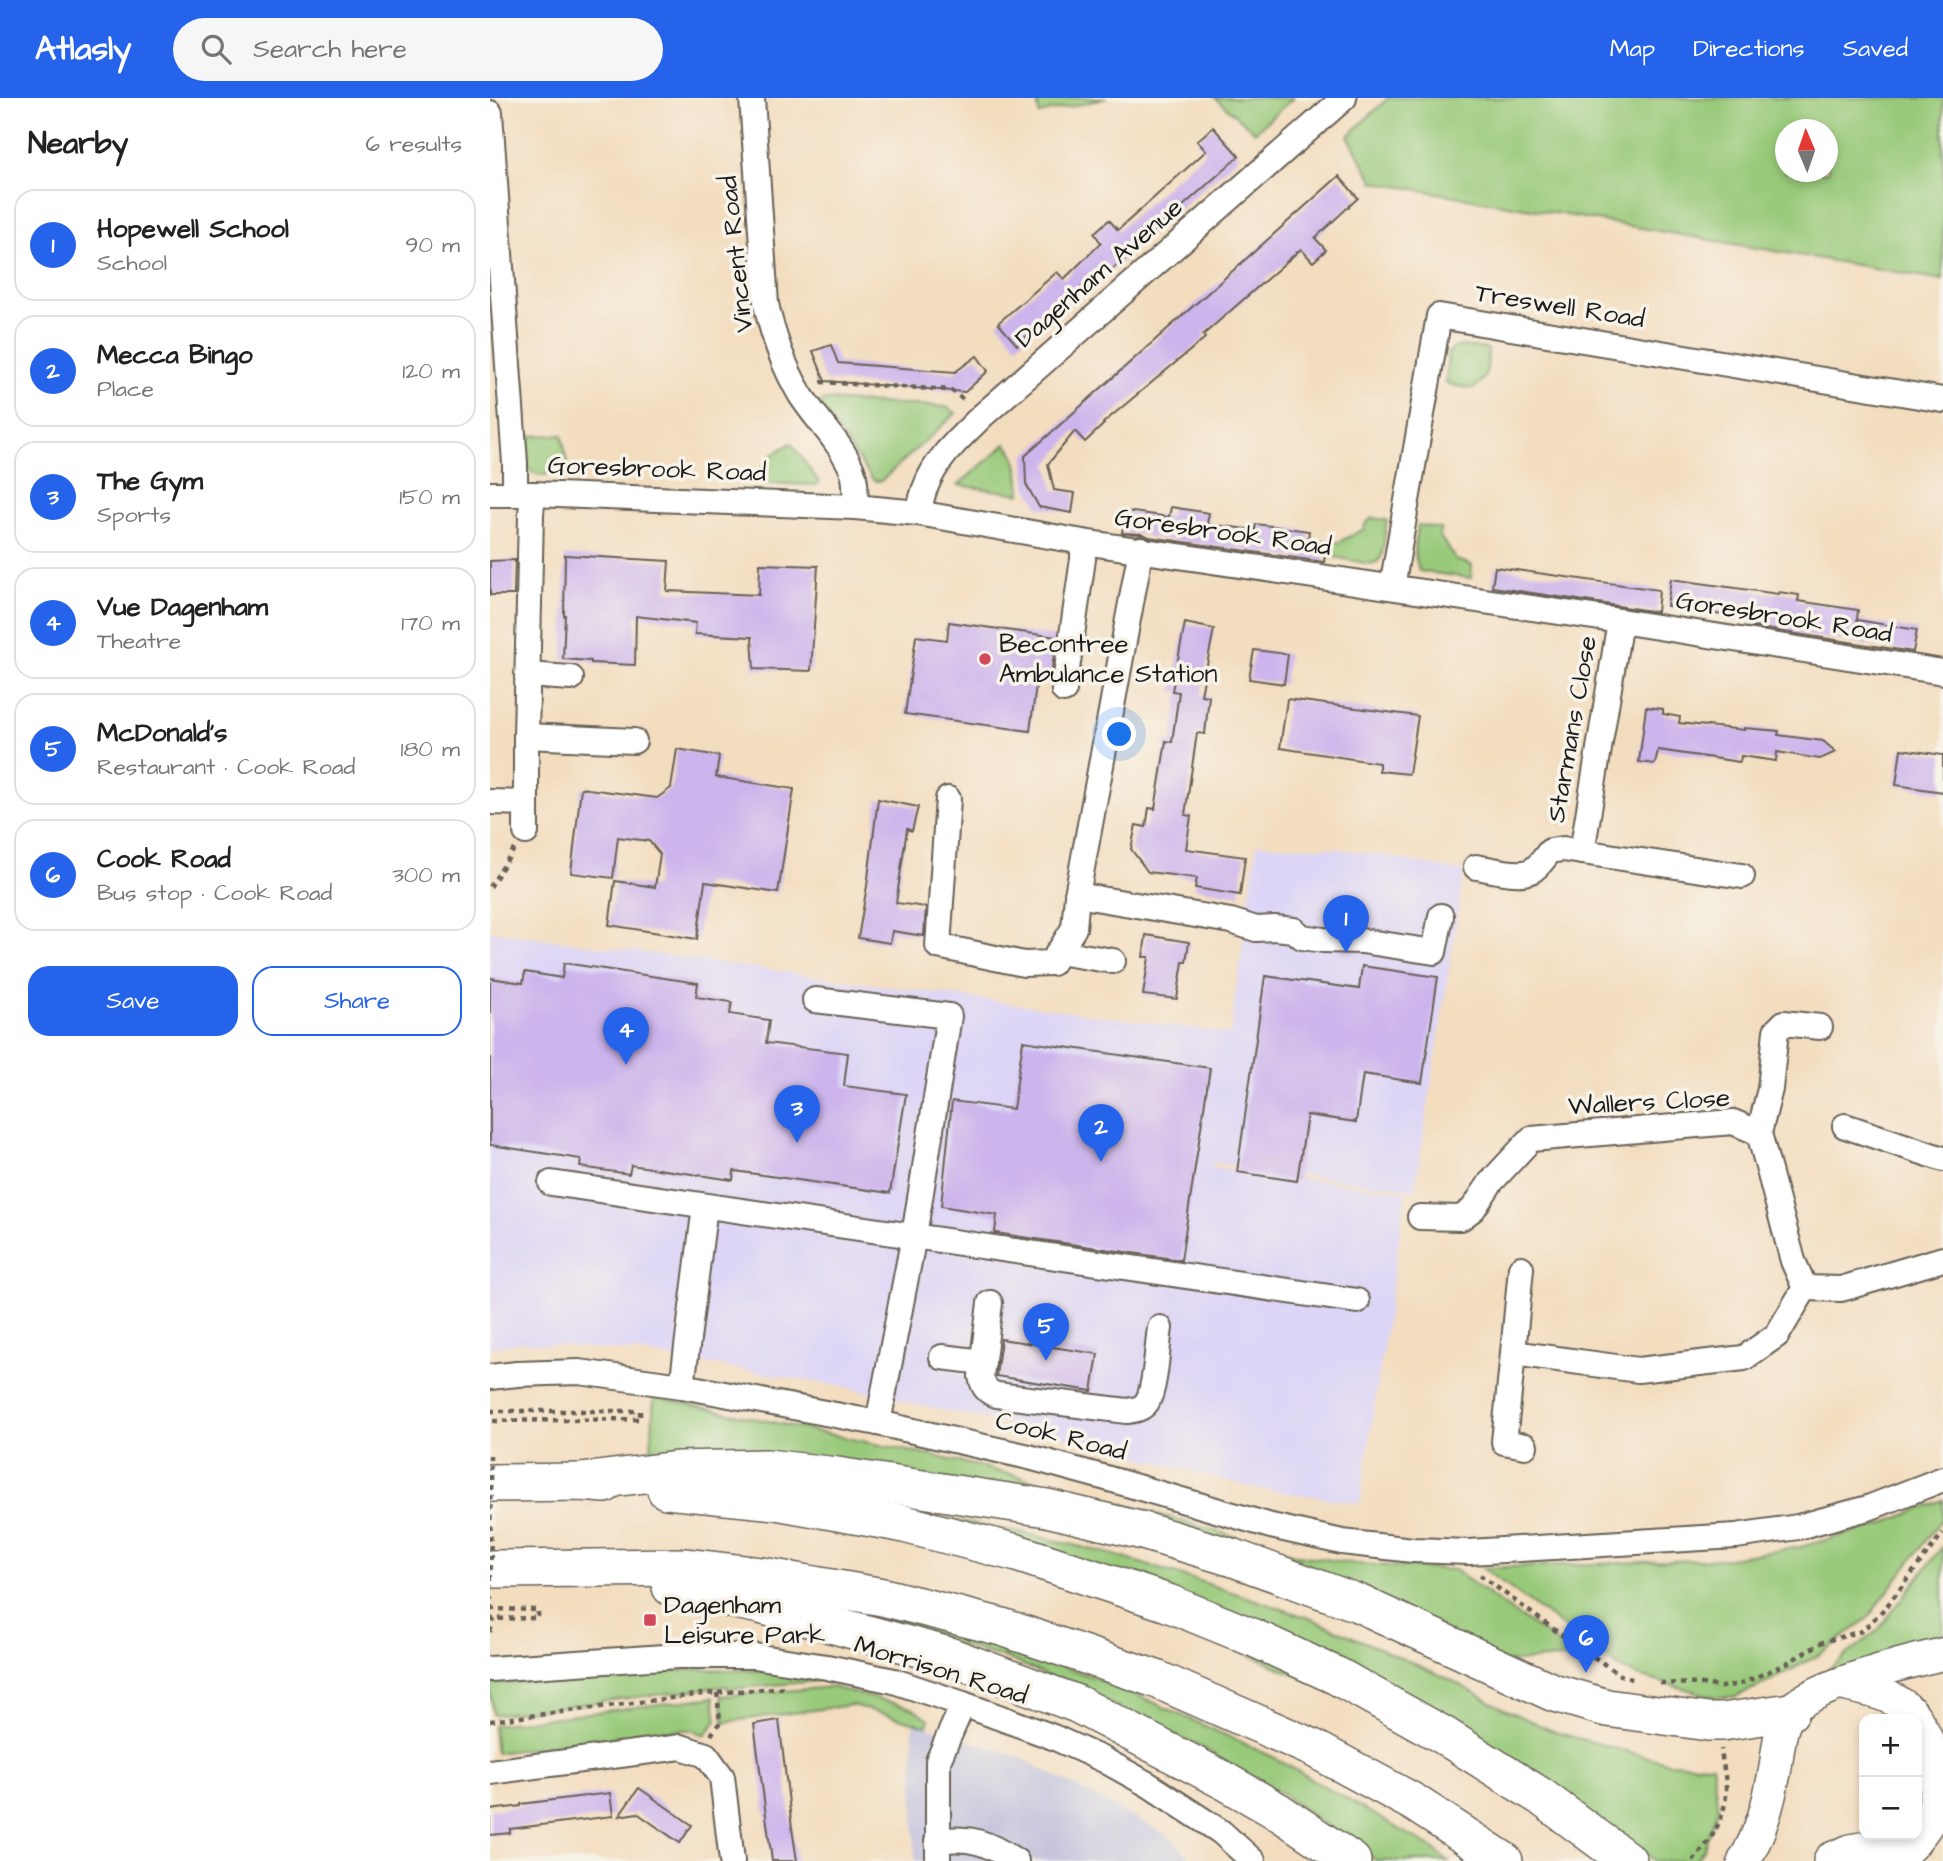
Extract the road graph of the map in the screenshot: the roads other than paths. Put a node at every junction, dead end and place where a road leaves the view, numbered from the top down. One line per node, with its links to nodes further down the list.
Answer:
1 (752, 98): 8 (street, Vincent Road)
2 (1344, 98): 9 (street, Dagenham Avenue)
3 (490, 113): 4 (street)
4 (495, 246): 7 (street)
5 (1943, 400): 12 (street, Treswell Road)
6 (490, 494): 7 (street, Goresbrook Road)
7 (524, 494): 8 (street, Goresbrook Road); 15 (street)
8 (855, 507): 9 (street, Goresbrook Road)
9 (919, 513): 10 (street, Goresbrook Road)
10 (1083, 541): 11 (street, Goresbrook Road); 17 (street)
11 (1141, 549): 12 (street, Goresbrook Road); 27 (street)
12 (1392, 587): 13 (street, Goresbrook Road)
13 (1620, 621): 14 (street, Goresbrook Road); 24 (street, Starmans Close)
14 (1943, 672)
15 (527, 675): 16 (street); 18 (street)
16 (571, 678)
17 (1064, 690)
18 (526, 736): 19 (street); 22 (street)
19 (634, 741)
20 (948, 799): 29 (street)
21 (490, 803): 22 (street)
22 (525, 803): 23 (street)
23 (526, 832)
24 (1581, 852): 25 (street); 26 (street, Starmans Close)
25 (1476, 867)
26 (1742, 876)
27 (1077, 895): 28 (street); 29 (street)
28 (1441, 916)
29 (1058, 952): 30 (street)
30 (1113, 961)
31 (815, 1000): 39 (street)
32 (1819, 1027): 34 (street)
33 (1845, 1126): 35 (street)
34 (1759, 1133): 38 (street, Wallers Close); 42 (street, Wallers Close)
35 (1943, 1159)
36 (551, 1183): 37 (street)
37 (705, 1206): 39 (street); 50 (street)
38 (1420, 1217)
39 (914, 1236): 43 (street); 51 (street)
40 (1943, 1259): 42 (street)
41 (1521, 1268): 46 (street)
42 (1805, 1288): 46 (street)
43 (1357, 1301)
44 (990, 1303): 48 (street)
45 (1160, 1328): 48 (street)
46 (1513, 1353): 52 (street)
47 (942, 1357): 48 (street)
48 (983, 1362)
49 (490, 1377): 50 (street, Cook Road)
50 (682, 1386): 51 (street, Cook Road)
51 (878, 1423): 53 (street, Cook Road)
52 (1525, 1446)
53 (1943, 1479)
54 (581, 1482): 55 (highway); 62 (highway); 69 (highway)
55 (490, 1483)
56 (574, 1568): 57 (highway); 73 (highway); 74 (highway)
57 (490, 1569)
58 (1943, 1654): 60 (main road)
59 (490, 1669): 61 (street, Morrison Road)
60 (1840, 1684): 62 (main road); 63 (main road)
61 (963, 1704): 68 (street); 72 (street, Morrison Road)
62 (1790, 1712): 75 (main road)
63 (1913, 1714)
64 (1922, 1728): 66 (main road)
65 (490, 1772): 70 (street)
66 (1940, 1779): 67 (main road)
67 (1912, 1848): 76 (highway)
68 (938, 1851): 71 (street)
69 (1626, 1860)
70 (732, 1861)
71 (1016, 1861)
72 (1253, 1861)
73 (1352, 1861)
74 (1504, 1861)
75 (1744, 1861)
76 (1832, 1861)

